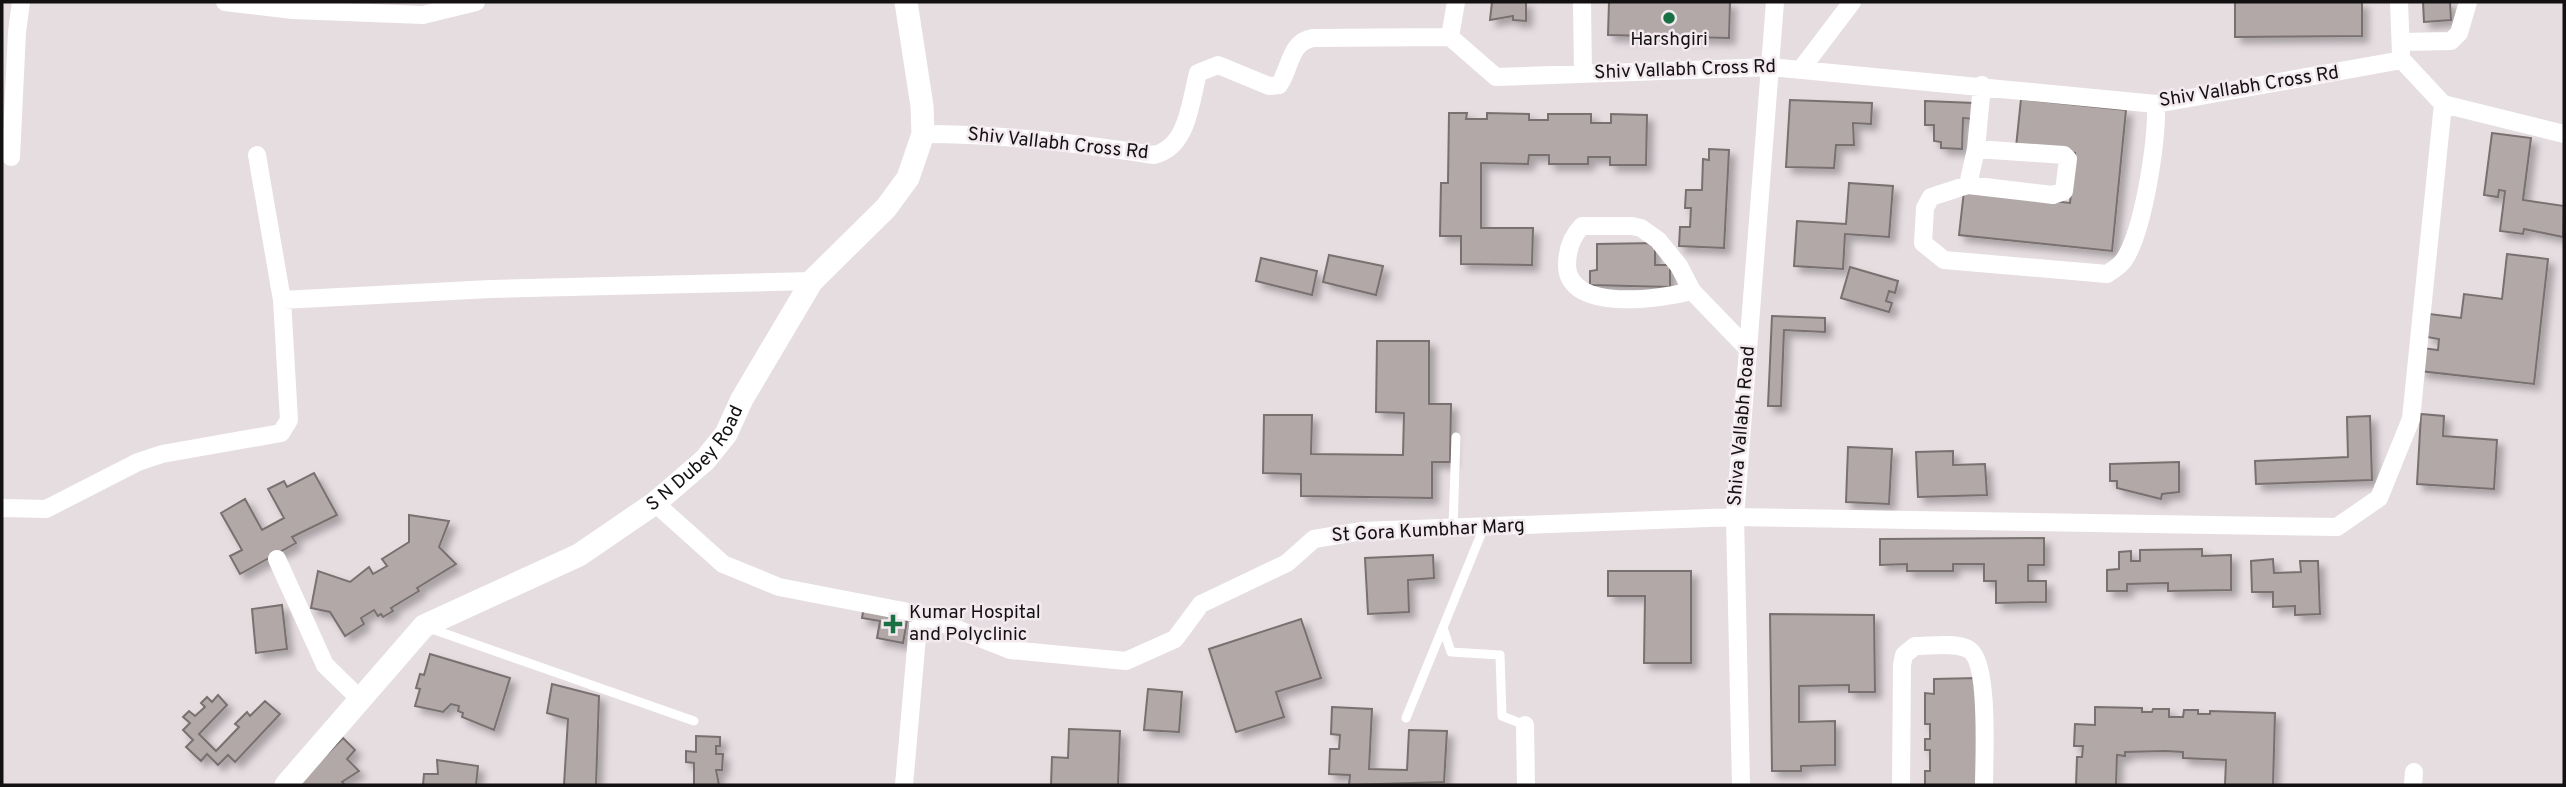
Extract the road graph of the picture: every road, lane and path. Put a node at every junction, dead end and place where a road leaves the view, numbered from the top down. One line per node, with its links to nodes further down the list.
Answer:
1 (22, 2): 24 (street)
2 (225, 2): 3 (street)
3 (477, 2)
4 (906, 2): 20 (street, S N Dubey Road)
5 (1456, 2): 11 (street)
6 (1582, 2): 16 (street)
7 (1775, 2): 14 (street, Shiva Vallabh Road)
8 (1852, 2): 15 (street)
9 (2399, 2): 12 (street)
10 (2468, 2): 12 (street)
11 (1450, 37): 16 (street, Shiv Vallabh Cross Rd); 20 (street, Shiv Vallabh Cross Rd)
12 (2401, 42): 13 (street)
13 (2402, 60): 18 (street, Shiv Vallabh Cross Rd); 19 (street)
14 (1771, 67): 15 (street, Shiv Vallabh Cross Rd); 16 (street, Shiv Vallabh Cross Rd); 29 (street, Shiva Vallabh Road)
15 (1802, 68): 17 (street, Shiv Vallabh Cross Rd)
16 (1583, 73)
17 (1982, 85): 18 (street, Shiv Vallabh Cross Rd); 22 (street)
18 (2156, 104): 25 (street)
19 (2442, 104): 21 (street); 33 (street)
20 (923, 134): 26 (street, S N Dubey Road)
21 (2564, 134)
22 (1976, 149): 25 (street); 25 (street)
23 (257, 155): 28 (street)
24 (11, 157)
25 (1968, 185)
26 (812, 282): 28 (street); 31 (street, S N Dubey Road)
27 (1692, 291): 27 (street); 29 (street)
28 (282, 300): 32 (street)
29 (1748, 349): 33 (street, Shiva Vallabh Road)
30 (1456, 437): 35 (lane)
31 (655, 503): 37 (street, St Gora Kumbhar Marg); 38 (street, S N Dubey Road)
32 (2, 508)
33 (1735, 517): 34 (street, St Gora Kumbhar Marg); 47 (street, Shiva Vallabh Road)
34 (1484, 527): 35 (street, St Gora Kumbhar Marg); 39 (lane)
35 (1453, 528): 37 (street, St Gora Kumbhar Marg)
36 (277, 559): 40 (street)
37 (919, 614): 45 (street)
38 (424, 626): 40 (street, S N Dubey Road); 42 (lane)
39 (1443, 628): 41 (lane); 43 (lane)
40 (361, 700): 44 (street, S N Dubey Road)
41 (1406, 718)
42 (694, 721)
43 (1525, 725): 46 (street)
44 (286, 785)
45 (904, 785)
46 (1526, 785)
47 (1741, 785)
48 (1901, 785): 49 (street)
49 (1984, 785)

